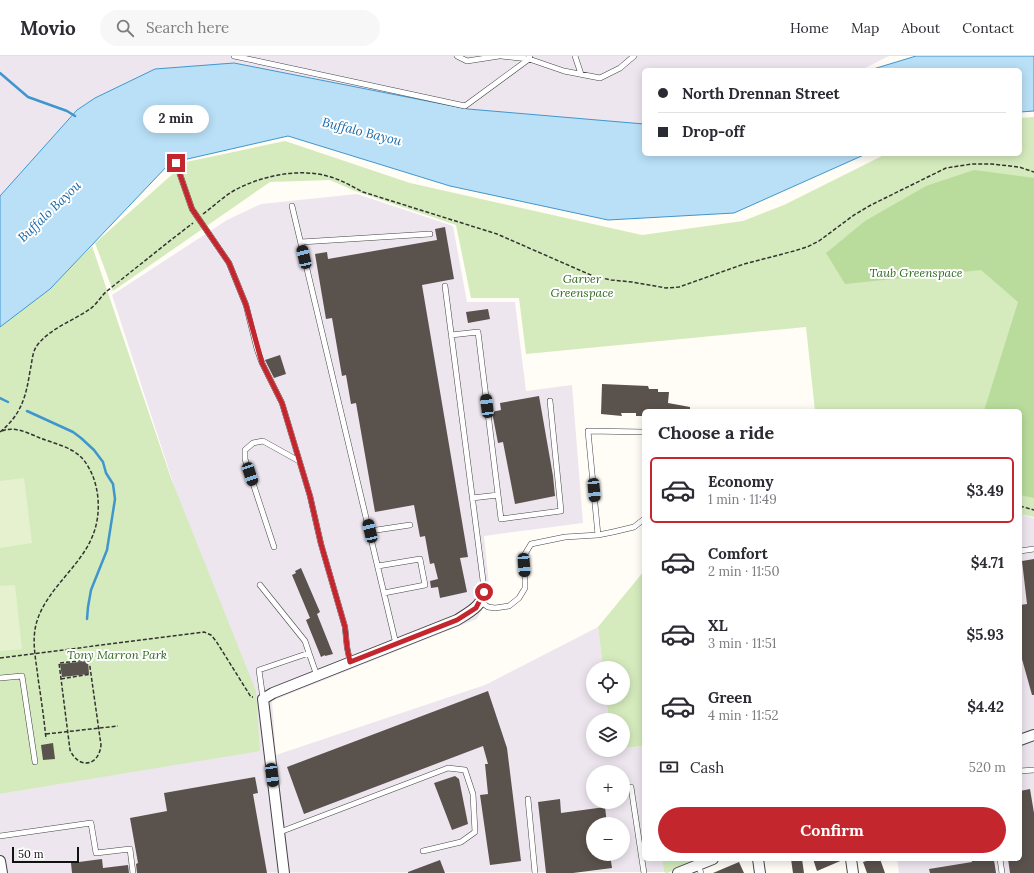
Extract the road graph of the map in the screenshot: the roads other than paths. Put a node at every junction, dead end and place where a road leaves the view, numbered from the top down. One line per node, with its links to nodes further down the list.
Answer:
1 (234, 56): 6 (lane)
2 (457, 56): 3 (lane)
3 (500, 56): 6 (lane)
4 (575, 56): 7 (lane)
5 (634, 56): 7 (lane)
6 (529, 57): 7 (lane)
7 (581, 74)
8 (176, 163): 16 (lane)
9 (292, 206): 11 (lane)
10 (430, 234): 11 (lane)
11 (301, 242): 21 (lane)
12 (445, 286): 13 (lane)
13 (451, 335): 17 (lane); 18 (lane)
14 (550, 401): 17 (lane)
15 (642, 432): 22 (lane)
16 (299, 461): 23 (lane); 33 (lane)
17 (498, 495): 18 (lane)
18 (472, 498): 28 (lane)
19 (642, 521): 22 (lane)
20 (410, 525): 21 (lane)
21 (370, 531): 26 (lane)
22 (598, 535): 30 (lane)
23 (274, 547)
24 (1034, 550): 25 (lane)
25 (1022, 551)
26 (378, 566): 29 (lane); 29 (lane)
27 (260, 584): 32 (lane)
28 (484, 588): 30 (street)
29 (384, 593): 31 (lane)
30 (480, 601): 31 (street)
31 (396, 644): 33 (street)
32 (309, 653): 34 (lane); 36 (lane)
33 (350, 662): 34 (street)
34 (317, 676): 36 (street)
35 (0, 678): 39 (lane)
36 (263, 699): 44 (street)
37 (1034, 734): 38 (street)
38 (1022, 739)
39 (35, 762)
40 (1034, 770): 41 (lane)
41 (1022, 771)
42 (631, 787): 47 (lane)
43 (528, 799): 58 (lane)
44 (280, 832): 46 (lane); 57 (street)
45 (0, 836): 56 (lane)
46 (423, 851)
47 (642, 860)
48 (0, 861): 55 (street)
49 (642, 861): 59 (lane)
50 (710, 861): 54 (street)
51 (758, 861): 61 (street)
52 (851, 861): 62 (street)
53 (1000, 861): 63 (lane)
54 (700, 869): 60 (street)
55 (2, 873)
56 (133, 873)
57 (284, 873)
58 (535, 873)
59 (644, 873)
60 (678, 873)
61 (760, 873)
62 (853, 873)
63 (1002, 873)

